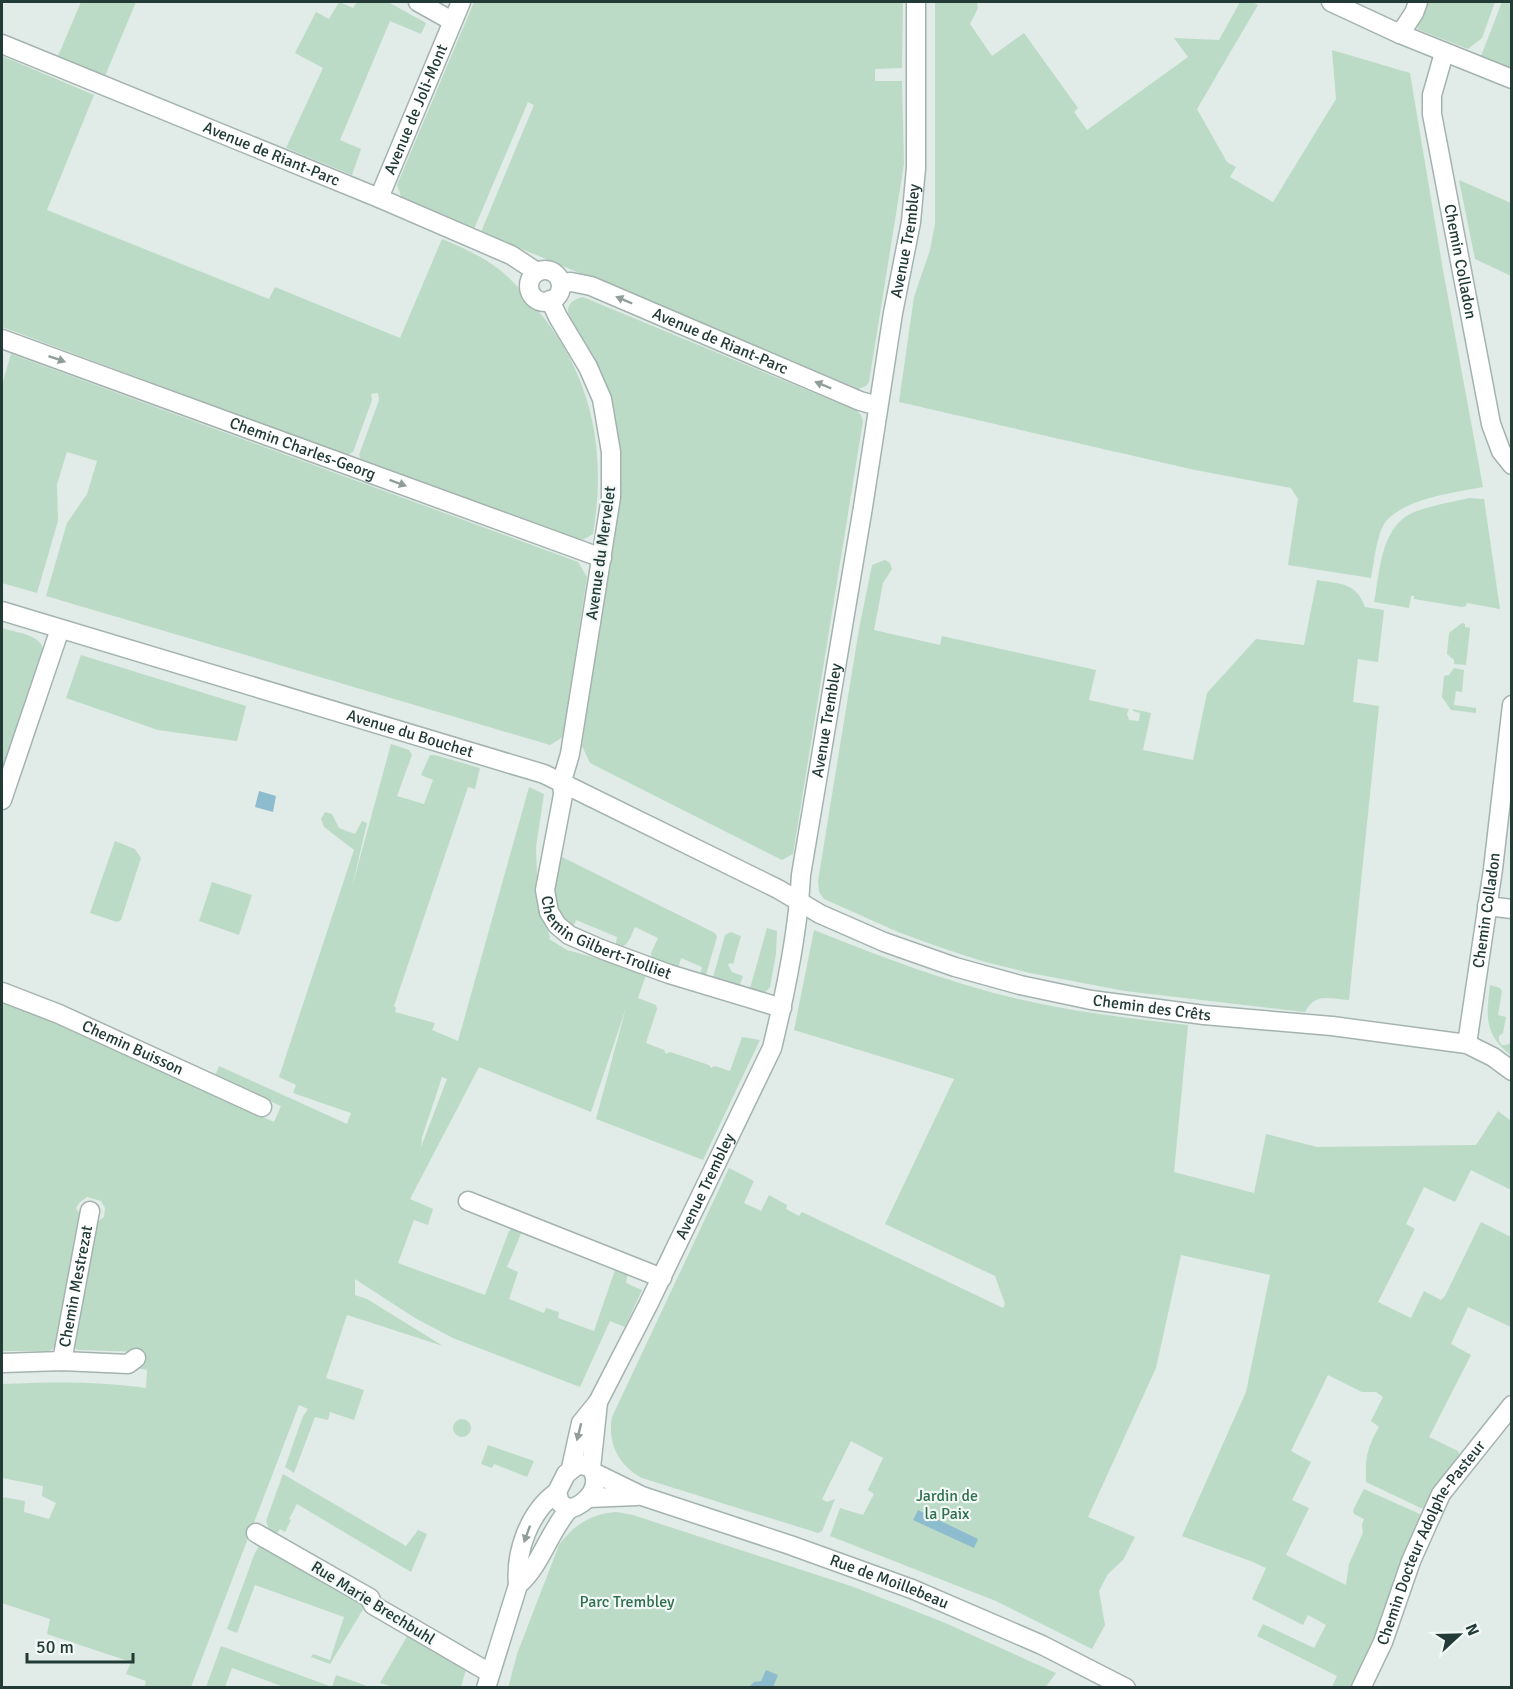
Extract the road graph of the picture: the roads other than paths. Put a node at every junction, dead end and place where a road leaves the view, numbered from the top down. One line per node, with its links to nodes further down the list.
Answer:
1 (418, 2): 6 (street)
2 (461, 2): 6 (street, Avenue de Joli-Mont)
3 (916, 2): 16 (street, Avenue Trembley)
4 (1331, 2): 7 (street)
5 (1418, 2): 7 (street)
6 (452, 21): 11 (street, Avenue de Joli-Mont)
7 (1400, 34): 9 (street)
8 (2, 44): 11 (street, Avenue de Riant-Parc)
9 (1444, 52): 10 (street); 17 (street, Chemin Colladon)
10 (1512, 79)
11 (379, 198): 12 (street, Avenue de Riant-Parc)
12 (537, 272): 13 (street); 14 (street)
13 (561, 283): 14 (street); 16 (street, Avenue de Riant-Parc, one-way to 13)
14 (550, 300): 18 (street, Avenue du Mervelet)
15 (2, 339): 18 (street, Chemin Charles-Georg, one-way to 18)
16 (878, 406): 24 (street, Avenue Trembley)
17 (1512, 465)
18 (602, 558): 22 (street, Avenue du Mervelet)
19 (2, 611): 20 (street, Avenue du Bouchet)
20 (60, 629): 22 (street, Avenue du Bouchet); 23 (street)
21 (1512, 705): 25 (street, Chemin Colladon)
22 (561, 781): 24 (street, Avenue du Bouchet); 28 (street, Chemin Gilbert-Trolliet)
23 (2, 800)
24 (800, 903): 28 (street, Avenue Trembley); 29 (street, Chemin des Crêts)
25 (1487, 906): 26 (street); 29 (street, Chemin Colladon)
26 (1512, 909)
27 (2, 992): 31 (street, Chemin Buisson)
28 (782, 1008): 34 (street, Avenue Trembley)
29 (1467, 1044): 30 (street, Chemin des Crêts)
30 (1512, 1071)
31 (262, 1107)
32 (468, 1201): 34 (street)
33 (90, 1211): 36 (street, Chemin Mestrezat)
34 (662, 1278): 38 (street, Avenue Trembley)
35 (136, 1358): 36 (street)
36 (62, 1361): 37 (street)
37 (2, 1362)
38 (598, 1402): 40 (street, Avenue Trembley, one-way to 40); 41 (street, Avenue Trembley)
39 (1512, 1405): 50 (street, Chemin Docteur Adolphe-Pasteur)
40 (571, 1468): 41 (street); 42 (street)
41 (593, 1470): 43 (street, Rue de Moillebeau); 44 (street)
42 (557, 1492): 45 (street); 47 (street, one-way to 47)
43 (642, 1496): 44 (street, Rue de Moillebeau); 49 (street, Rue de Moillebeau)
44 (588, 1498): 45 (street)
45 (569, 1509): 47 (street)
46 (256, 1533): 48 (street, Rue Marie Brechbuhl)
47 (518, 1585): 48 (street)
48 (488, 1680)
49 (1126, 1688)
50 (1361, 1688)

